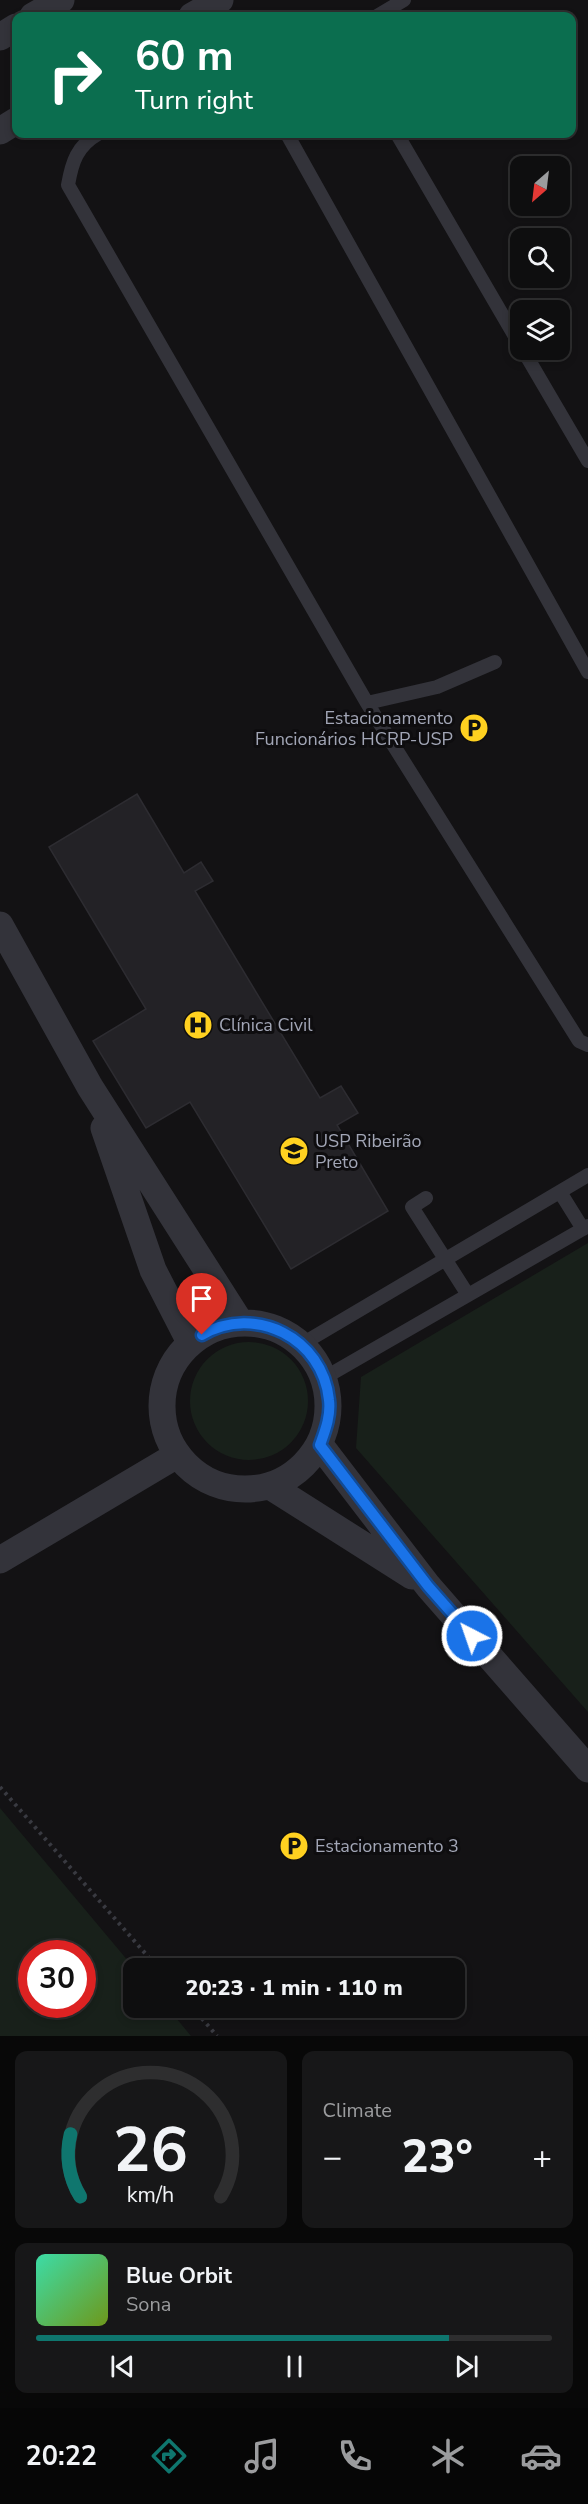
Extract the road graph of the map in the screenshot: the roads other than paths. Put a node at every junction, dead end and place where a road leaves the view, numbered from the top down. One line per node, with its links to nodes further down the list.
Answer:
1 (220, 0): 3 (street)
2 (401, 2): 4 (lane)
3 (199, 12)
4 (384, 12)
5 (93, 138): 13 (lane)
6 (288, 138): 12 (lane)
7 (399, 138): 8 (lane)
8 (510, 328)
9 (529, 360): 10 (lane)
10 (588, 461)
11 (495, 662): 13 (lane)
12 (588, 672)
13 (367, 703): 15 (lane)
14 (0, 926): 16 (street)
15 (588, 1045)
16 (90, 1087): 23 (street); 24 (street)
17 (588, 1175): 18 (lane)
18 (560, 1192): 20 (lane); 21 (lane)
19 (426, 1198): 21 (lane)
20 (585, 1227): 22 (lane)
21 (445, 1259): 22 (lane); 25 (lane)
22 (468, 1295): 26 (lane)
23 (240, 1322): 24 (street); 25 (street)
24 (190, 1342): 28 (street)
25 (302, 1344): 26 (street)
26 (324, 1378): 27 (street)
27 (320, 1445): 29 (street); 31 (street)
28 (177, 1455): 29 (street); 30 (street)
29 (270, 1486): 31 (street)
30 (0, 1560)
31 (428, 1586): 32 (street)
32 (588, 1769)

